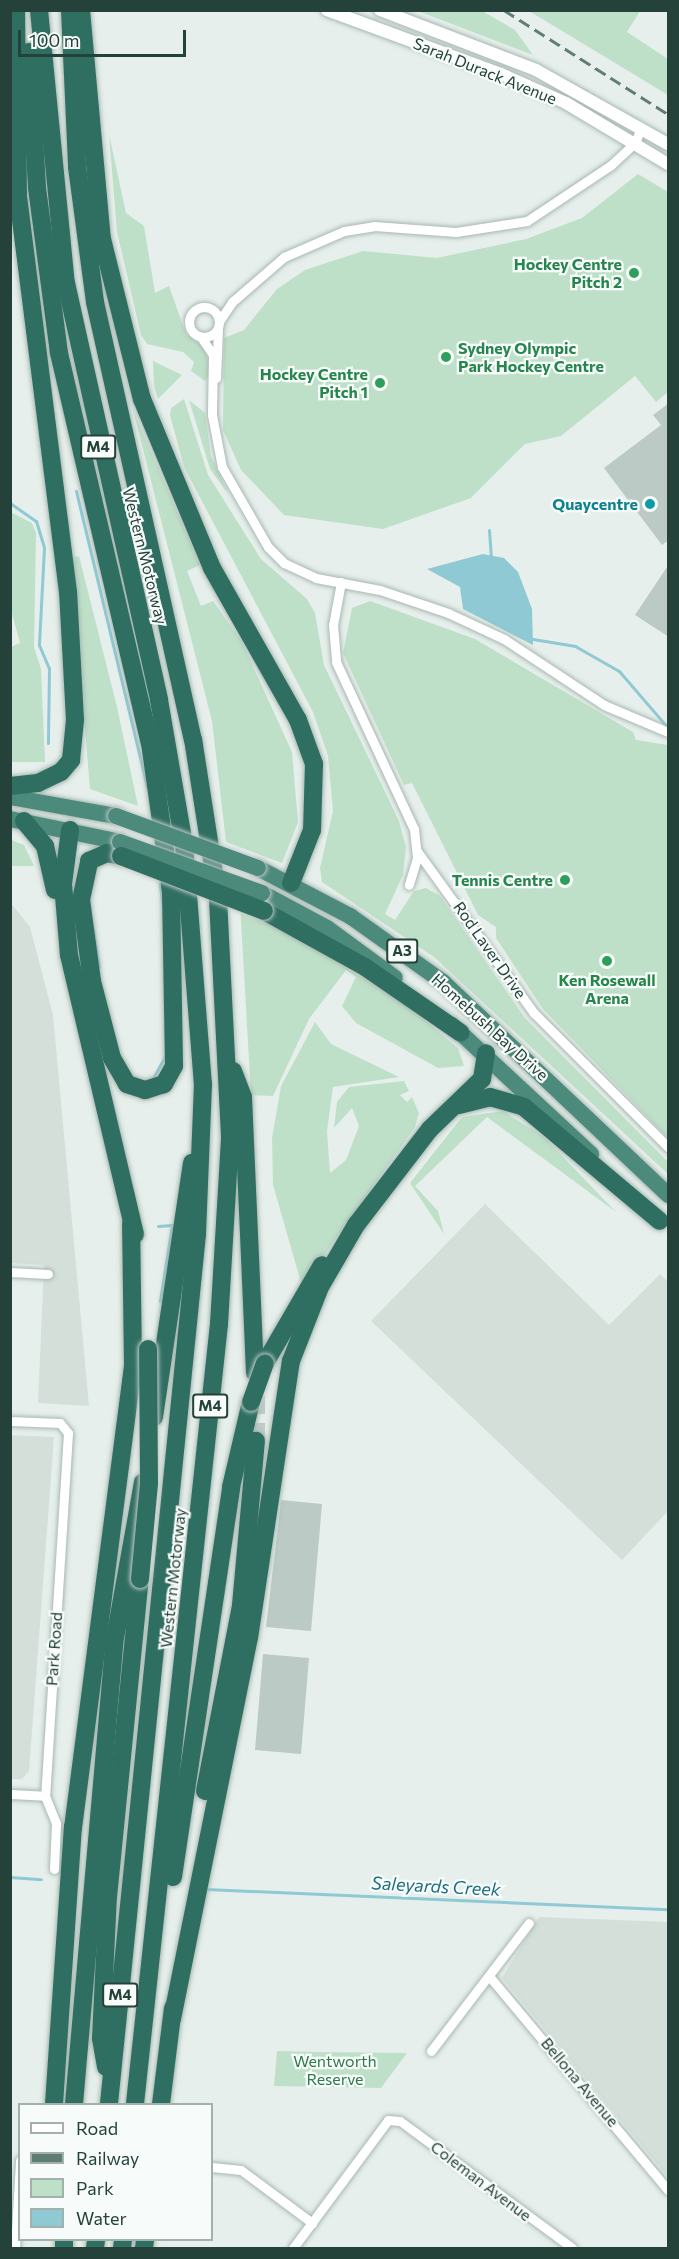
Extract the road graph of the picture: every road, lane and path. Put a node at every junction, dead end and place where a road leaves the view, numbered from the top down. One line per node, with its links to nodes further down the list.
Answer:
1 (16, 10): 17 (highway)
2 (27, 10): 22 (highway)
3 (39, 10): 33 (highway, Western Motorway / M4)
4 (70, 10): 31 (highway, Western Motorway / M4)
5 (81, 10): 24 (highway)
6 (327, 10): 9 (street, Sarah Durack Avenue)
7 (380, 10): 8 (street, Sarah Durack Avenue)
8 (641, 127): 9 (street); 10 (street, Sarah Durack Avenue)
9 (634, 143): 11 (street, Sarah Durack Avenue); 12 (street)
10 (669, 144)
11 (669, 164)
12 (218, 320): 13 (street); 13 (street); 14 (street)
13 (201, 337): 14 (street)
14 (210, 388): 15 (street)
15 (341, 582): 16 (street); 23 (street, Rod Laver Drive)
16 (669, 732)
17 (10, 786)
18 (10, 796): 19 (highway, A3)
19 (89, 810): 21 (highway); 24 (highway, Homebush Bay Drive / A3, bridge)
20 (17, 820): 21 (highway); 27 (highway)
21 (70, 830): 22 (highway); 27 (highway)
22 (121, 849): 26 (highway, bridge)
23 (417, 851): 25 (street); 34 (street, Rod Laver Drive)
24 (291, 883): 26 (highway); 29 (highway, Homebush Bay Drive / A3)
25 (409, 885)
26 (263, 902): 28 (highway)
27 (75, 985): 36 (highway)
28 (461, 1033): 30 (highway, Homebush Bay Drive)
29 (501, 1035): 30 (highway); 35 (highway, Homebush Bay Drive / A3)
30 (486, 1053): 32 (highway); 37 (highway, Homebush Bay Drive)
31 (227, 1054): 41 (highway, Western Motorway); 48 (highway, Western Motorway / M4)
32 (453, 1108): 37 (highway); 40 (highway)
33 (204, 1111): 47 (highway, Western Motorway / M4); 54 (highway, Western Motorway / M4)
34 (669, 1147)
35 (669, 1195)
36 (131, 1224): 46 (highway); 47 (highway, bridge)
37 (664, 1225)
38 (10, 1272): 39 (street)
39 (48, 1274)
40 (303, 1308): 41 (highway); 48 (highway)
41 (260, 1368): 48 (highway, bridge)
42 (10, 1421): 45 (street, Park Road)
43 (256, 1441): 48 (highway)
44 (10, 1794): 45 (street)
45 (45, 1797): 46 (street, Park Road)
46 (62, 1869): 55 (highway)
47 (101, 1871): 49 (highway, Western Motorway / M4)
48 (181, 1874): 50 (highway); 50 (highway)
49 (99, 1896): 54 (highway); 56 (highway, Western Motorway / M4)
50 (177, 1900): 57 (highway, M4); 58 (highway)
51 (529, 1923): 52 (street)
52 (489, 1976): 53 (street); 61 (street, Bellona Avenue)
53 (431, 2051)
54 (110, 2098)
55 (54, 2103)
56 (74, 2103)
57 (135, 2103)
58 (161, 2103)
59 (213, 2167): 62 (street)
60 (18, 2182): 63 (street)
61 (669, 2190)
62 (312, 2223): 65 (street); 66 (street, Coleman Avenue)
63 (13, 2237): 64 (street)
64 (15, 2248)
65 (293, 2248)
66 (572, 2248)

